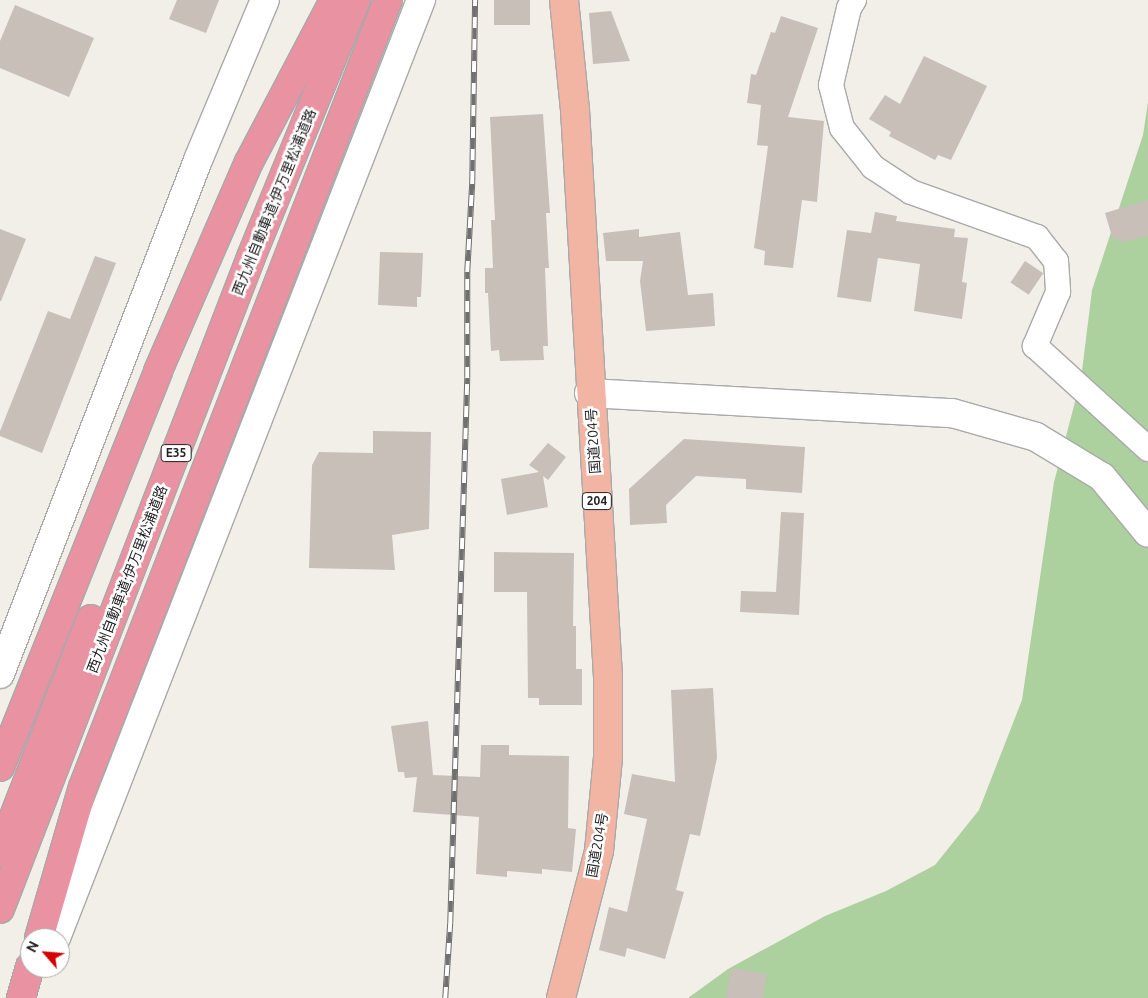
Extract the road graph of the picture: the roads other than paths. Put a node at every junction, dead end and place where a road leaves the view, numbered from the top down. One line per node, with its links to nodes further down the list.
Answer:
1 (265, 0): 12 (street)
2 (334, 0): 13 (highway)
3 (338, 0): 14 (highway, 西九州自動車道;伊万里松浦道路 / E35)
4 (356, 0): 15 (highway, 西九州自動車道;伊万里松浦道路 / E35)
5 (388, 0): 16 (highway)
6 (421, 0): 17 (street)
7 (564, 0): 9 (highway, 国道204号 / 204)
8 (854, 0): 10 (street)
9 (589, 393): 11 (street); 22 (highway, 国道204号 / 204)
10 (1148, 449)
11 (1148, 533)
12 (0, 674)
13 (0, 767)
14 (0, 852)
15 (0, 909)
16 (42, 928)
17 (60, 928)
18 (27, 978): 20 (highway)
19 (40, 978): 21 (street)
20 (21, 998)
21 (33, 998)
22 (561, 998)

